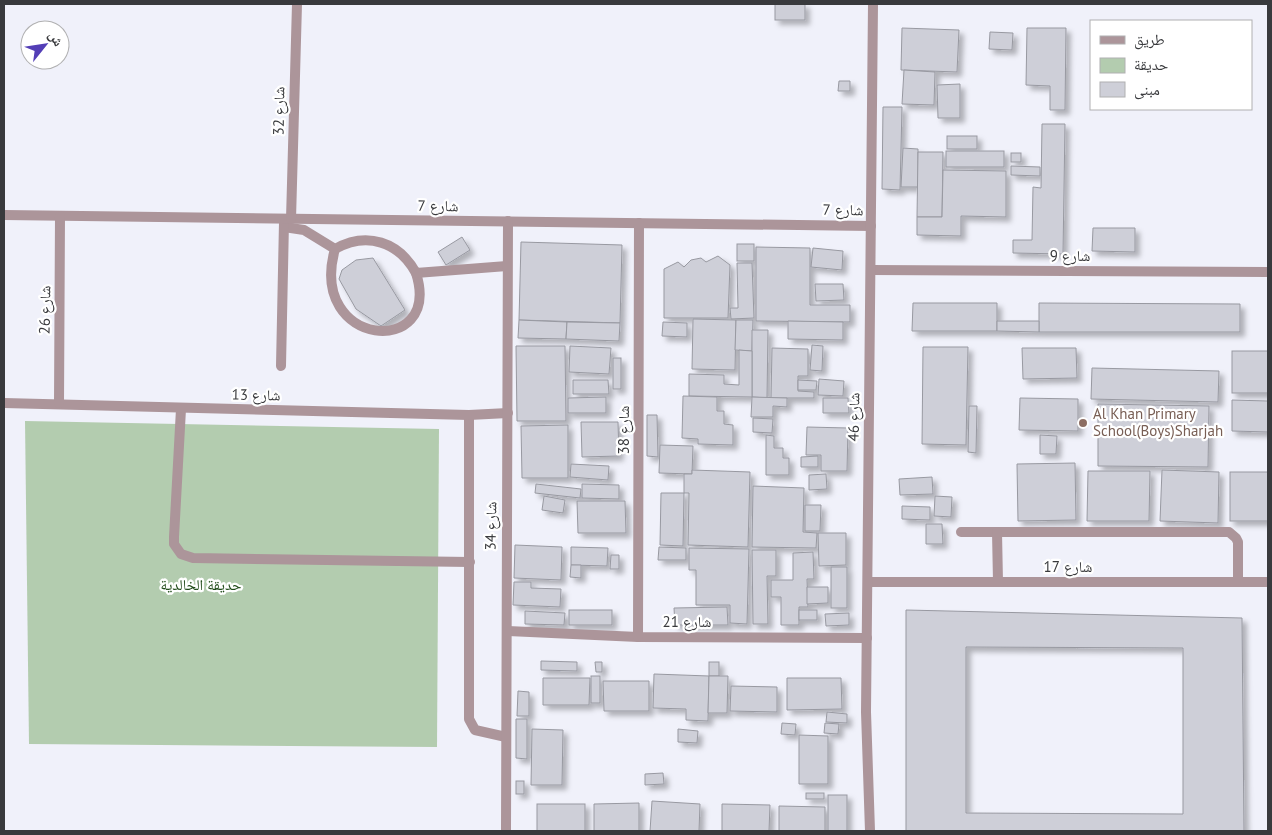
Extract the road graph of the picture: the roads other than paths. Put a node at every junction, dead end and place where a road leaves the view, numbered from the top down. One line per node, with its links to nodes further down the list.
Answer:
1 (297, 4): 5 (street, شارع 32)
2 (873, 4): 8 (street, شارع 46)
3 (4, 215): 4 (street, شارع 7)
4 (60, 216): 5 (street, شارع 7); 16 (street, شارع 26)
5 (286, 221): 6 (street, شارع 7); 9 (street); 14 (street, شارع 32)
6 (508, 221): 7 (street, شارع 7); 10 (street, شارع 34)
7 (639, 223): 8 (street, شارع 7); 28 (street, شارع 38)
8 (871, 226): 11 (street, شارع 46)
9 (335, 249): 13 (street); 13 (street)
10 (508, 266): 13 (street); 18 (street, شارع 34)
11 (871, 270): 12 (street, شارع 9); 23 (street, شارع 46)
12 (1268, 272)
13 (416, 273)
14 (281, 366)
15 (4, 403): 16 (street, شارع 13)
16 (59, 403): 17 (street, شارع 13)
17 (181, 409): 19 (street, شارع 13); 22 (street)
18 (508, 413): 19 (street, شارع 13); 27 (street, شارع 34)
19 (469, 415): 22 (street)
20 (961, 532): 21 (street)
21 (997, 532): 24 (street); 25 (street)
22 (470, 562): 30 (street)
23 (868, 582): 24 (street, شارع 17); 29 (street, شارع 46)
24 (998, 582): 25 (street, شارع 17)
25 (1238, 582): 26 (street, شارع 17)
26 (1268, 582)
27 (507, 631): 28 (street, شارع 21); 30 (street, شارع 34)
28 (638, 637): 29 (street, شارع 21)
29 (867, 638): 32 (street, شارع 46)
30 (506, 737): 31 (street, شارع 34)
31 (506, 831)
32 (870, 831)

